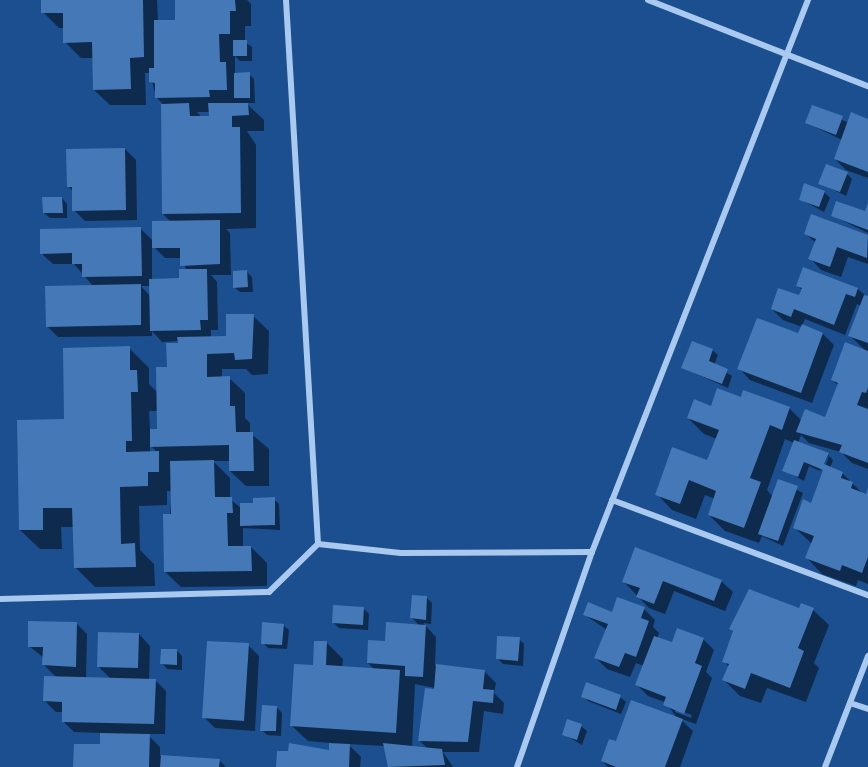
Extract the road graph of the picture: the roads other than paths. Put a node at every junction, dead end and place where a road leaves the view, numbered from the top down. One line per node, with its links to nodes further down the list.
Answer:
1 (286, 0): 7 (street)
2 (648, 0): 4 (street)
3 (808, 0): 4 (street)
4 (786, 54): 5 (street); 6 (street)
5 (868, 86)
6 (612, 500): 8 (street); 9 (street)
7 (318, 544): 8 (street); 10 (street)
8 (592, 552): 14 (street)
9 (868, 594)
10 (0, 599)
11 (868, 656): 12 (street)
12 (850, 703): 13 (street); 15 (street)
13 (868, 709)
14 (517, 767)
15 (825, 767)

